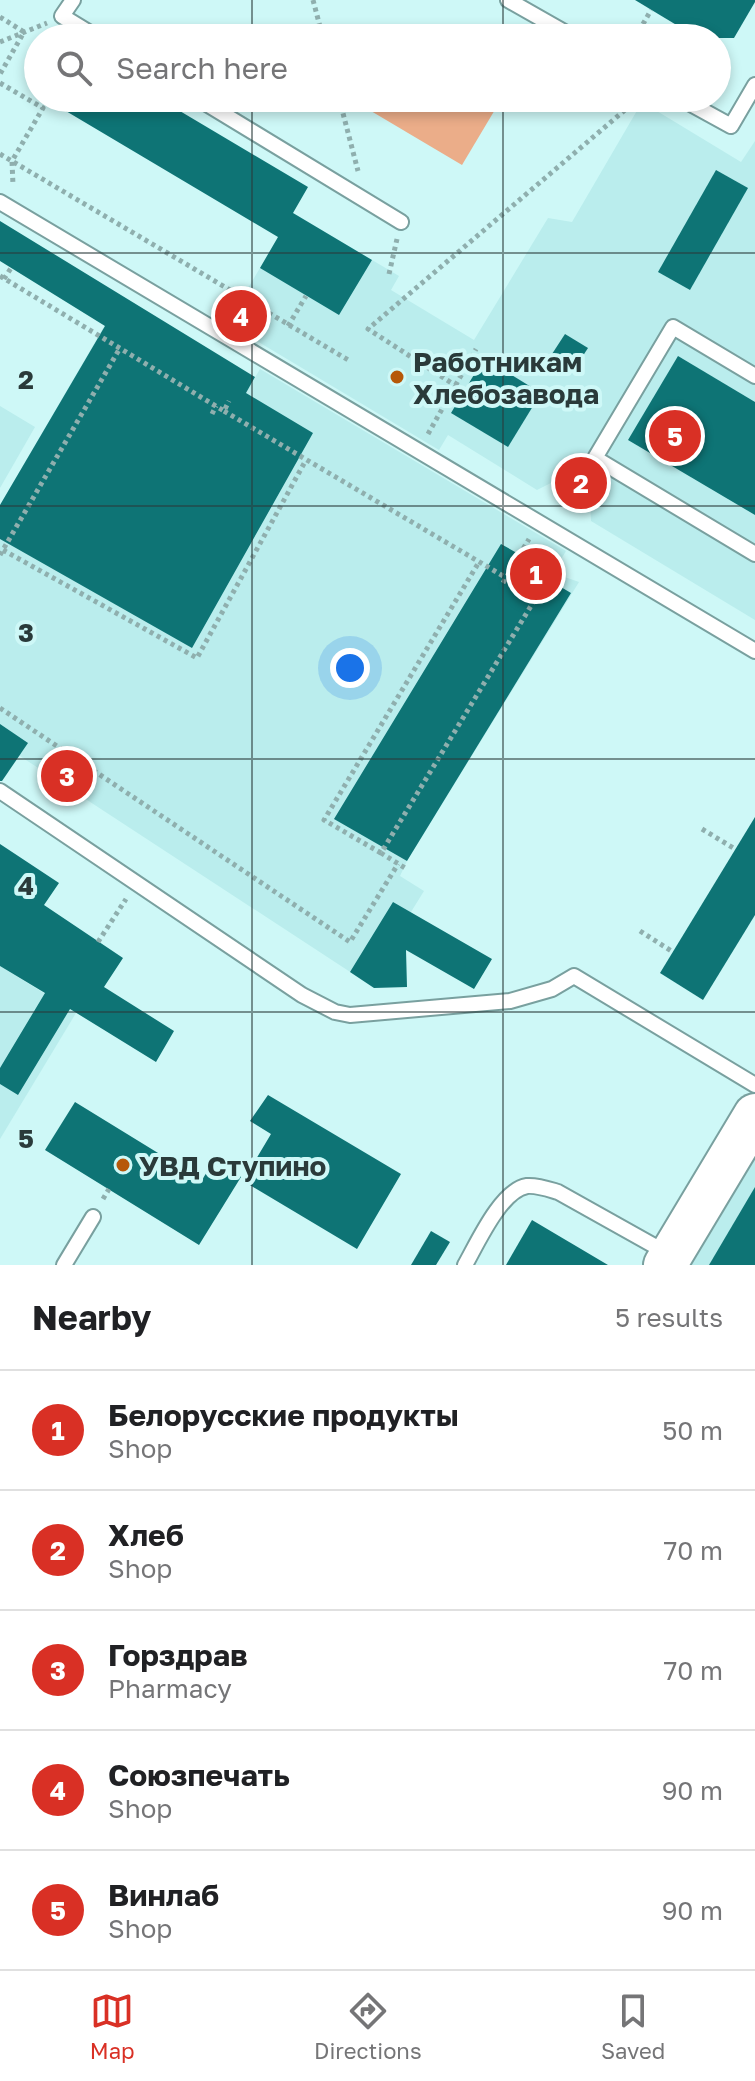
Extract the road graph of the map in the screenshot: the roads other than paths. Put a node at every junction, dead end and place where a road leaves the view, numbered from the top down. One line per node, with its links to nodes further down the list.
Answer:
1 (73, 0): 3 (lane)
2 (508, 0): 4 (lane)
3 (75, 24)
4 (550, 24)
5 (755, 85): 7 (lane)
6 (220, 112): 9 (lane)
7 (706, 112)
8 (0, 202): 12 (lane)
9 (401, 222)
10 (755, 376): 11 (lane)
11 (755, 554)
12 (755, 651)
13 (0, 791): 14 (lane)
14 (755, 1085)
15 (755, 1115): 17 (street)
16 (93, 1217): 18 (lane)
17 (668, 1260): 19 (lane)
18 (64, 1265)
19 (465, 1265)

